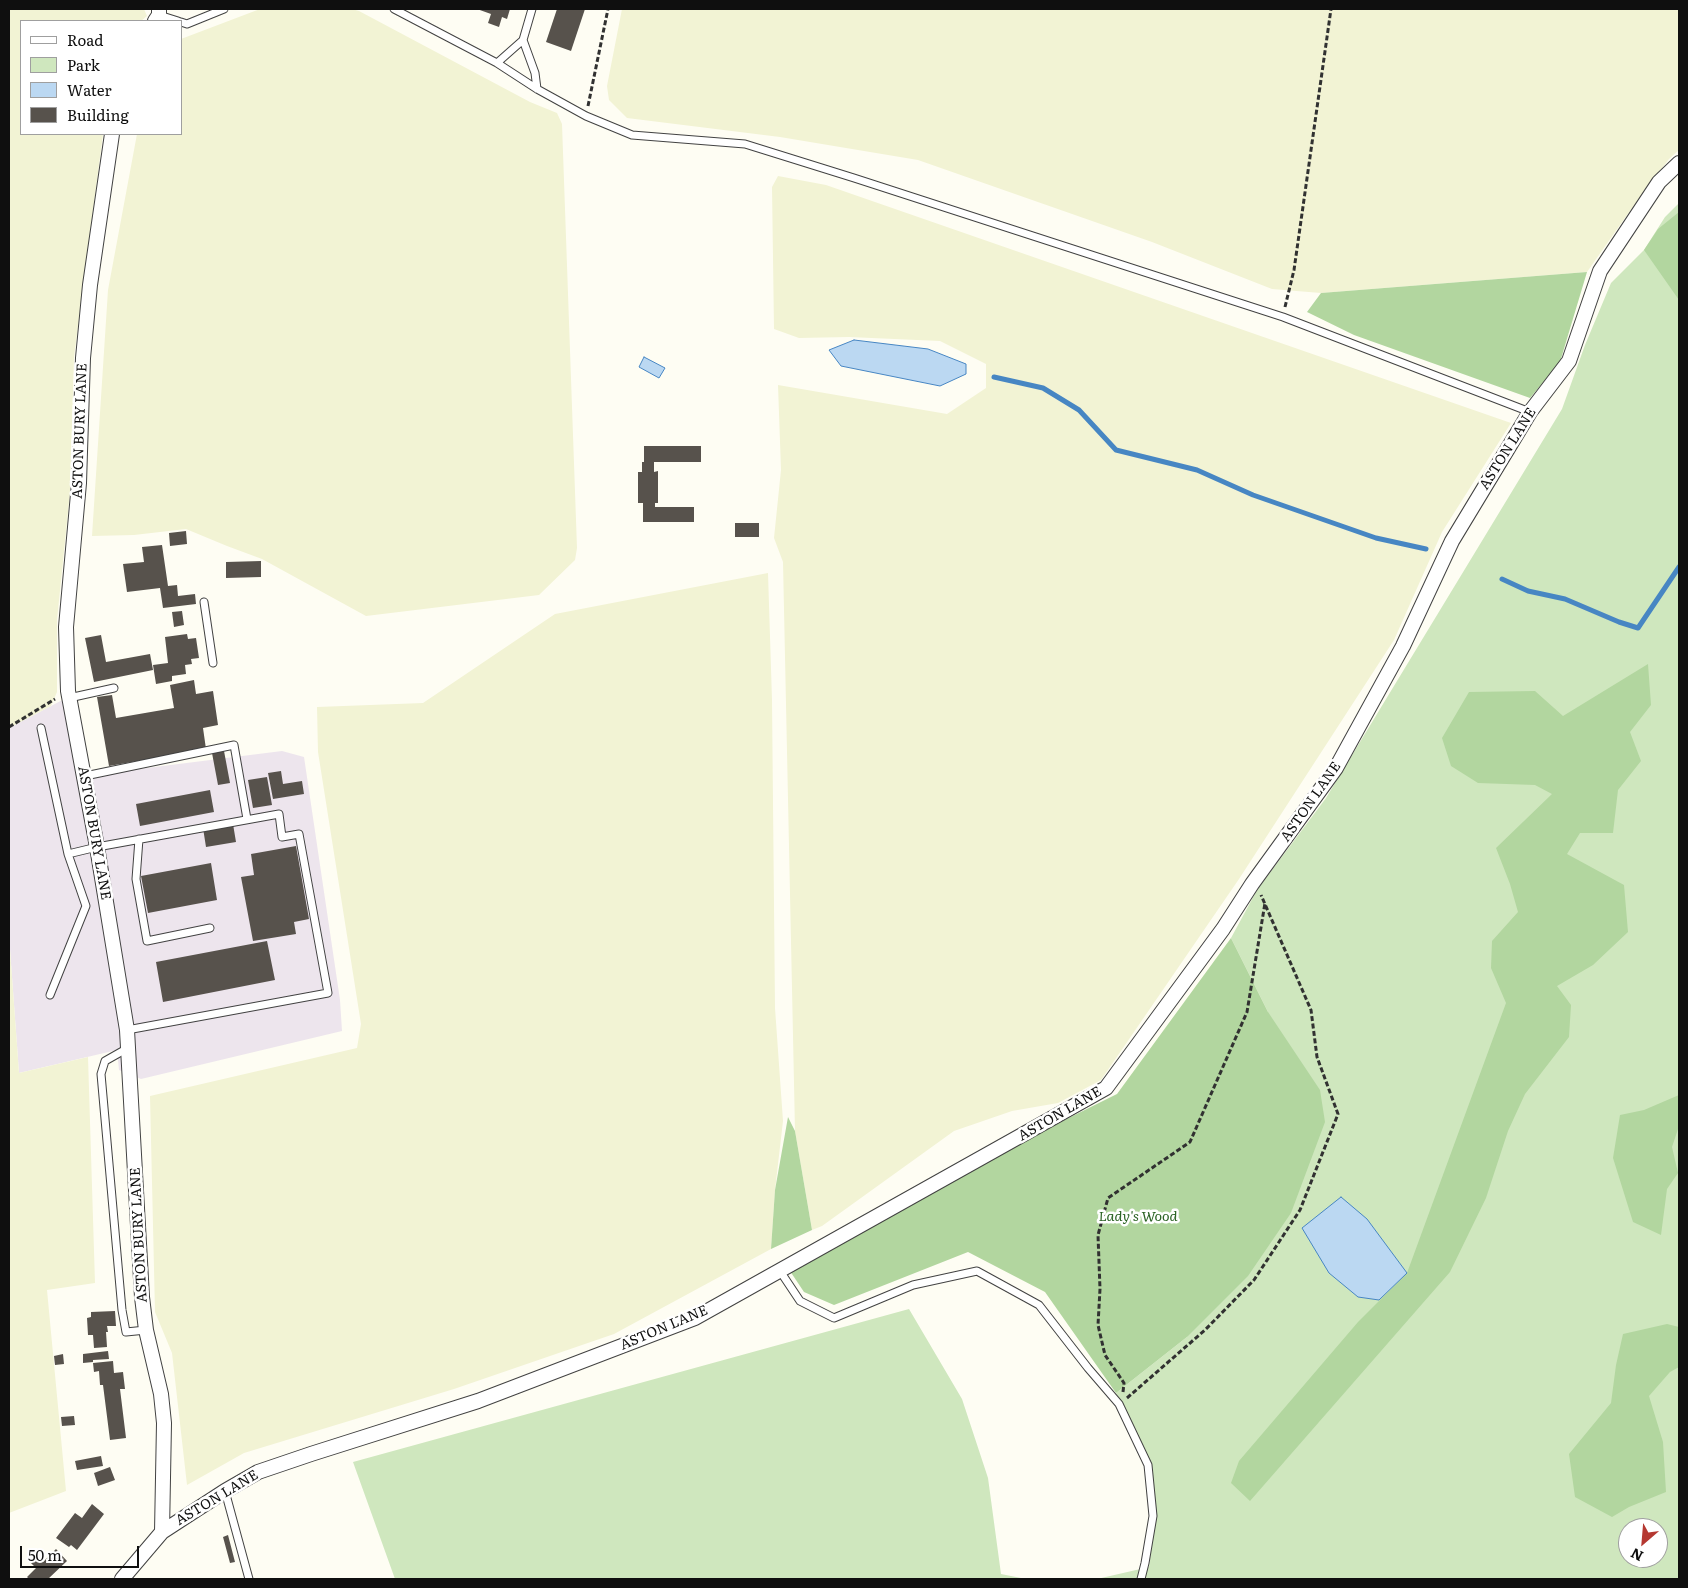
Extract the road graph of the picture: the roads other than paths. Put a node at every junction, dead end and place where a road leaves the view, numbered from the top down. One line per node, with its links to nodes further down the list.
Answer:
1 (224, 9): 6 (lane)
2 (394, 9): 8 (lane)
3 (532, 9): 7 (lane)
4 (157, 15): 5 (lane)
5 (173, 20)
6 (182, 23)
7 (523, 40): 8 (lane); 9 (lane)
8 (497, 63): 9 (lane)
9 (537, 89): 12 (lane)
10 (112, 135): 16 (street, ASTON BURY LANE)
11 (1679, 163): 12 (street, ASTON LANE)
12 (1530, 412): 27 (street, ASTON LANE)
13 (204, 602): 14 (lane)
14 (213, 663)
15 (114, 688): 16 (lane)
16 (68, 694): 18 (street, ASTON BURY LANE)
17 (41, 728): 22 (lane)
18 (84, 776): 19 (lane); 21 (street, ASTON BURY LANE)
19 (247, 819): 20 (lane); 25 (lane)
20 (139, 839): 21 (lane); 23 (lane)
21 (97, 847): 22 (lane); 25 (street, ASTON BURY LANE)
22 (68, 854): 24 (lane)
23 (210, 928)
24 (50, 995)
25 (127, 1030): 26 (street, ASTON BURY LANE)
26 (129, 1047): 28 (street, ASTON BURY LANE); 28 (lane)
27 (780, 1271): 29 (street, ASTON LANE); 33 (lane)
28 (146, 1330): 30 (street, ASTON BURY LANE)
29 (225, 1491): 30 (street, ASTON LANE); 32 (lane)
30 (162, 1532): 31 (street, ASTON LANE)
31 (122, 1579)
32 (249, 1579)
33 (1141, 1579)

